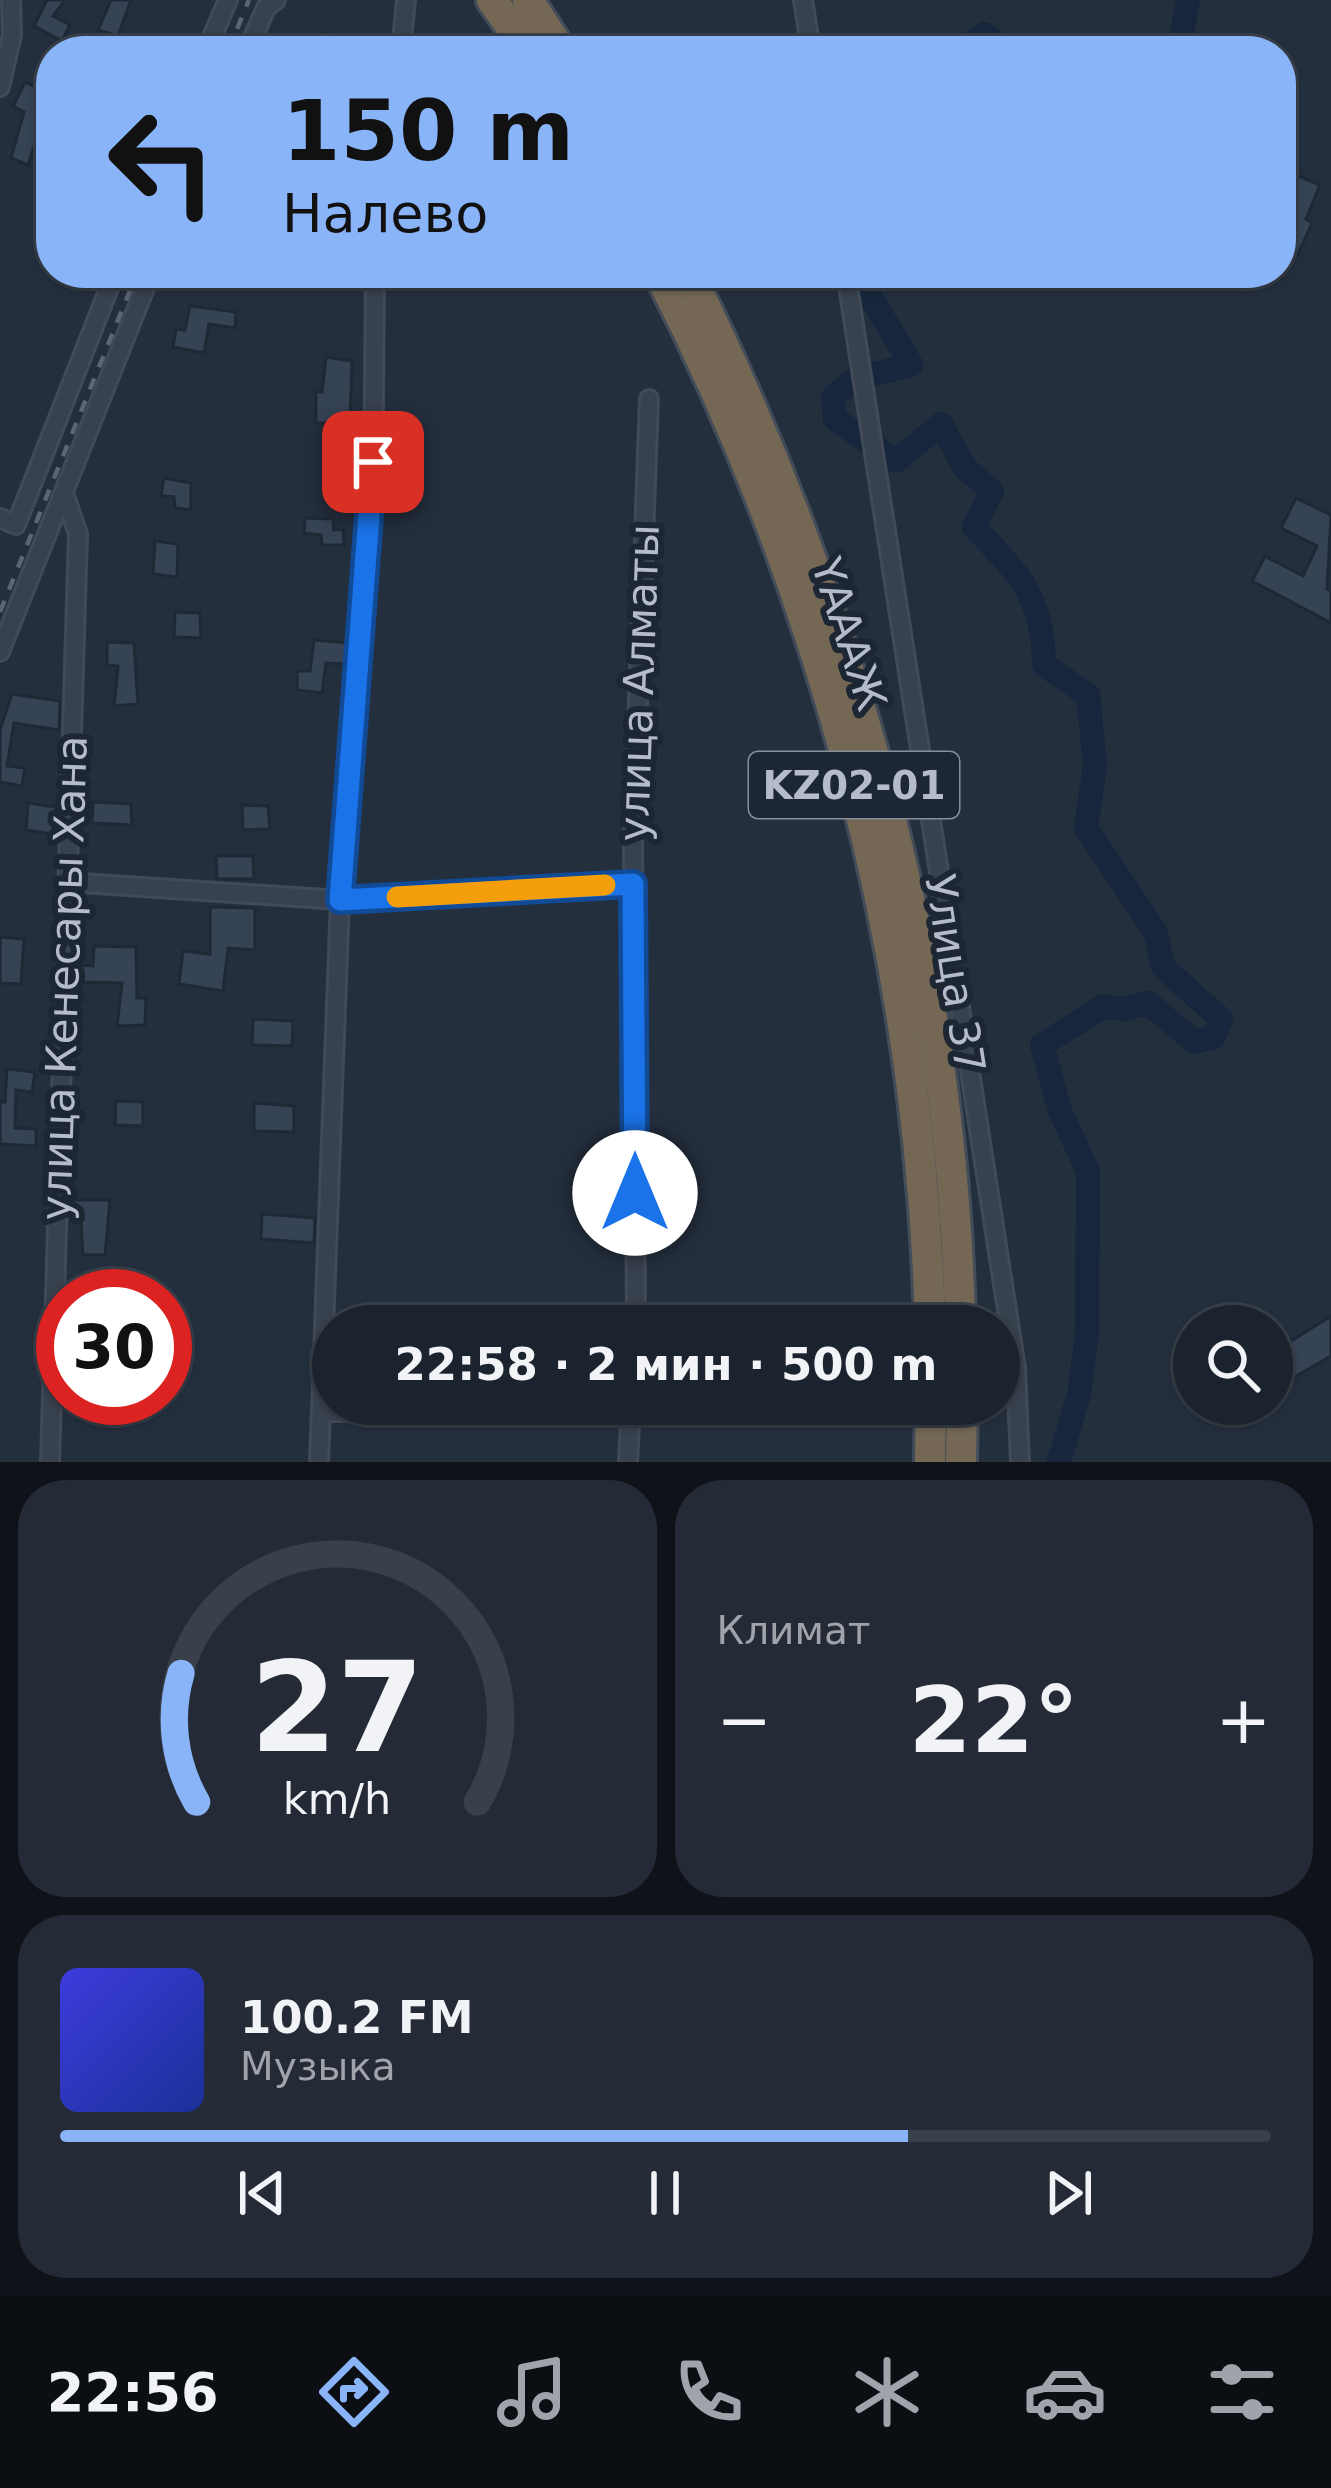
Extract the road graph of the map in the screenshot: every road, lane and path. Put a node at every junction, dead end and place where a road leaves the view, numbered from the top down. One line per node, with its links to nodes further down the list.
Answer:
1 (11, 0): 14 (street)
2 (228, 0): 8 (street)
3 (276, 0): 9 (street)
4 (406, 0): 10 (street)
5 (492, 0): 11 (highway)
6 (528, 0): 12 (highway)
7 (803, 0): 13 (street)
8 (212, 36)
9 (254, 36)
10 (402, 36)
11 (517, 36)
12 (551, 36)
13 (809, 36)
14 (0, 87)
15 (109, 288): 23 (street)
16 (145, 288): 22 (street)
17 (375, 288): 27 (street)
18 (666, 288): 30 (highway, ҮАААЖ / KZ02-01)
19 (696, 288): 31 (highway, ҮАААЖ / KZ02-01)
20 (848, 288): 41 (street, Улица 37)
21 (649, 399): 26 (street, улица Алматы)
22 (65, 496): 24 (street); 25 (street, улица Кенесары Хана)
23 (0, 518)
24 (0, 652)
25 (66, 882): 27 (street); 36 (street, улица Кенесары Хана)
26 (633, 884): 27 (street); 29 (street, улица Алматы)
27 (340, 900): 28 (street)
28 (325, 1305)
29 (636, 1305)
30 (928, 1305)
31 (959, 1305)
32 (321, 1425): 37 (street)
33 (631, 1425): 38 (street)
34 (931, 1425): 39 (highway)
35 (962, 1425): 40 (highway)
36 (50, 1462)
37 (320, 1462)
38 (628, 1462)
39 (930, 1462)
40 (962, 1462)
41 (1020, 1462)

